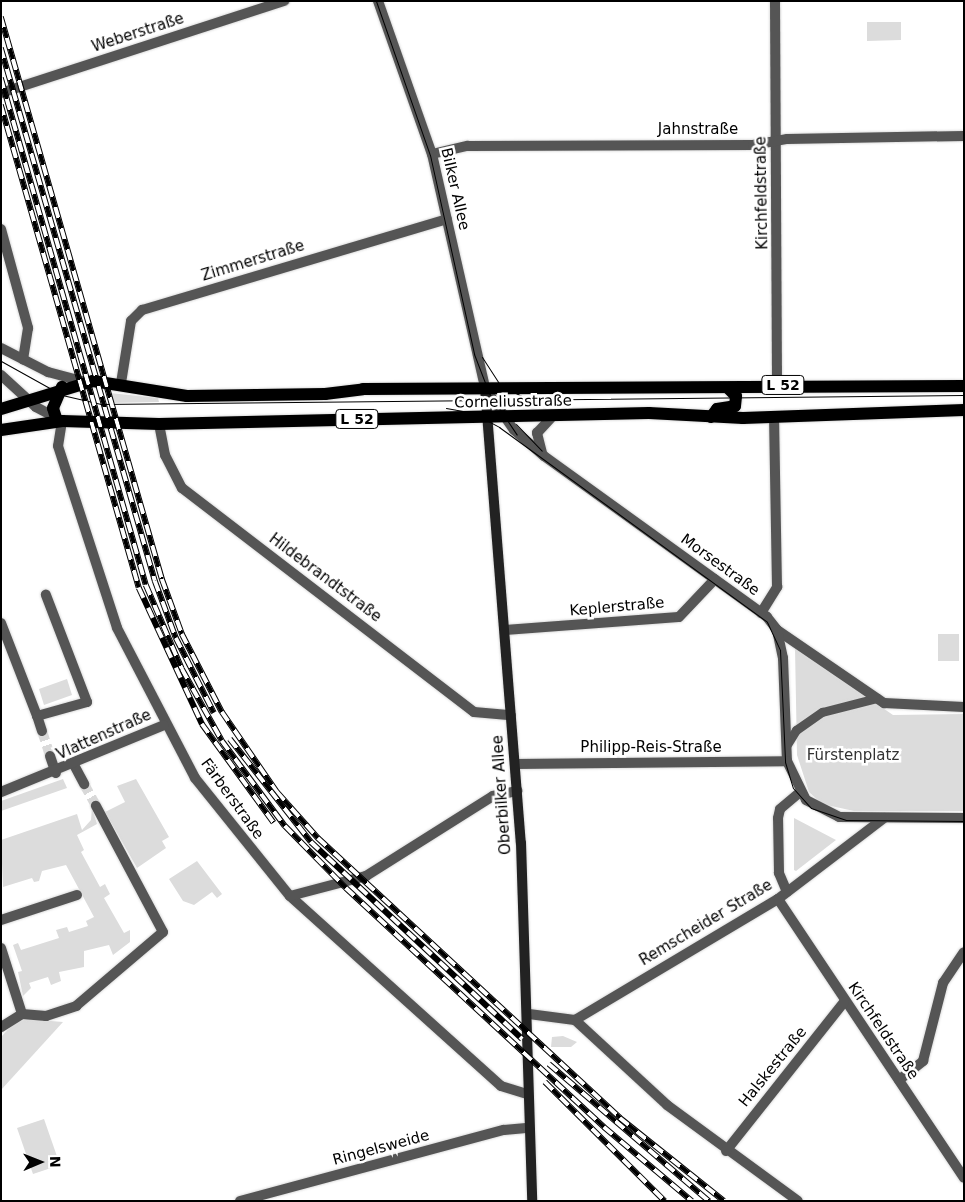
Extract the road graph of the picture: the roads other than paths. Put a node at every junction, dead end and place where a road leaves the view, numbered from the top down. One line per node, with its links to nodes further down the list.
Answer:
1 (284, 1): 4 (street, Weberstraße)
2 (378, 1): 7 (street, Bilker Allee)
3 (775, 1): 6 (street, Kirchfeldstraße)
4 (1, 93)
5 (964, 136): 6 (street, Jahnstraße)
6 (776, 142): 7 (street, Jahnstraße); 15 (street, Kirchfeldstraße)
7 (432, 154): 8 (street, Bilker Allee)
8 (448, 219): 14 (street, Zimmerstraße); 18 (street, Bilker Allee)
9 (1, 229): 11 (street)
10 (1, 348): 11 (street)
11 (23, 360): 13 (street)
12 (1, 375): 20 (street)
13 (86, 382): 14 (main road, Corneliusstraße / L 52); 17 (main road, L 52)
14 (121, 383): 18 (main road, Corneliusstraße / L 52)
15 (777, 385): 16 (main road, Corneliusstraße / L 52); 19 (main road, Corneliusstraße / L 52)
16 (964, 386)
17 (62, 387): 20 (main road, L 52); 26 (main road)
18 (485, 388): 19 (main road, Corneliusstraße / L 52); 27 (main road, Oberbilker Allee); 28 (street, Morsestraße)
19 (728, 388): 23 (main road, L 52)
20 (28, 400): 21 (main road, L 52); 26 (street)
21 (1, 409)
22 (964, 410): 24 (main road, Corneliusstraße / L 52)
23 (710, 417): 24 (main road, Corneliusstraße / L 52); 25 (main road, Corneliusstraße / L 52)
24 (774, 417): 34 (street)
25 (551, 418): 28 (main road, Corneliusstraße / L 52); 31 (street)
26 (59, 419): 29 (main road, Corneliusstraße / L 52); 30 (main road, L 52); 42 (street, Färberstraße)
27 (490, 419): 28 (main road, Corneliusstraße / L 52); 29 (main road, Corneliusstraße / L 52); 36 (main road, Oberbilker Allee)
28 (506, 419): 31 (street, Morsestraße)
29 (159, 424): 40 (street, Hildebrandtstraße)
30 (1, 430)
31 (544, 456): 32 (street, Morsestraße)
32 (715, 579): 34 (street, Morsestraße); 36 (street, Keplerstraße)
33 (46, 595): 41 (street)
34 (761, 613): 37 (street, Morsestraße)
35 (1, 623): 41 (street, Vlattenstraße)
36 (505, 630): 40 (main road, Oberbilker Allee)
37 (777, 630): 38 (street, Morsestraße); 44 (street)
38 (877, 698): 39 (street); 44 (street)
39 (964, 707)
40 (511, 715): 48 (main road, Oberbilker Allee)
41 (37, 716): 43 (street, Vlattenstraße)
42 (164, 725): 47 (street, Vlattenstraße); 58 (street, Färberstraße)
43 (42, 731)
44 (785, 748): 46 (street)
45 (50, 756): 49 (street, Vlattenstraße)
46 (787, 761): 48 (street, Philipp-Reis-Straße); 53 (street)
47 (72, 763): 49 (street, Vlattenstraße); 50 (street)
48 (515, 764): 51 (main road, Oberbilker Allee)
49 (56, 772): 52 (street, Vlattenstraße)
50 (84, 784)
51 (517, 791): 58 (street); 65 (main road, Oberbilker Allee)
52 (1, 792)
53 (800, 792): 55 (street); 59 (street, Kirchfeldstraße)
54 (96, 806): 64 (street)
55 (884, 818): 56 (street); 59 (street, Remscheider Straße)
56 (964, 818)
57 (77, 895): 60 (street)
58 (290, 896): 69 (street, Färberstraße)
59 (783, 896): 63 (street, Kirchfeldstraße); 66 (street, Remscheider Straße)
60 (1, 920)
61 (1, 948): 64 (street)
62 (964, 952): 68 (street)
63 (844, 1002): 68 (street, Kirchfeldstraße); 71 (street, Halskestraße)
64 (22, 1014): 67 (street)
65 (528, 1014): 66 (street); 69 (main road, Oberbilker Allee)
66 (575, 1020): 71 (street)
67 (1, 1027)
68 (899, 1080): 72 (street, Kirchfeldstraße)
69 (528, 1094): 70 (main road, Oberbilker Allee)
70 (529, 1128): 73 (street, Ringelsweide); 74 (main road, Oberbilker Allee)
71 (726, 1151): 75 (street)
72 (964, 1178)
73 (240, 1201)
74 (532, 1201)
75 (798, 1201)

